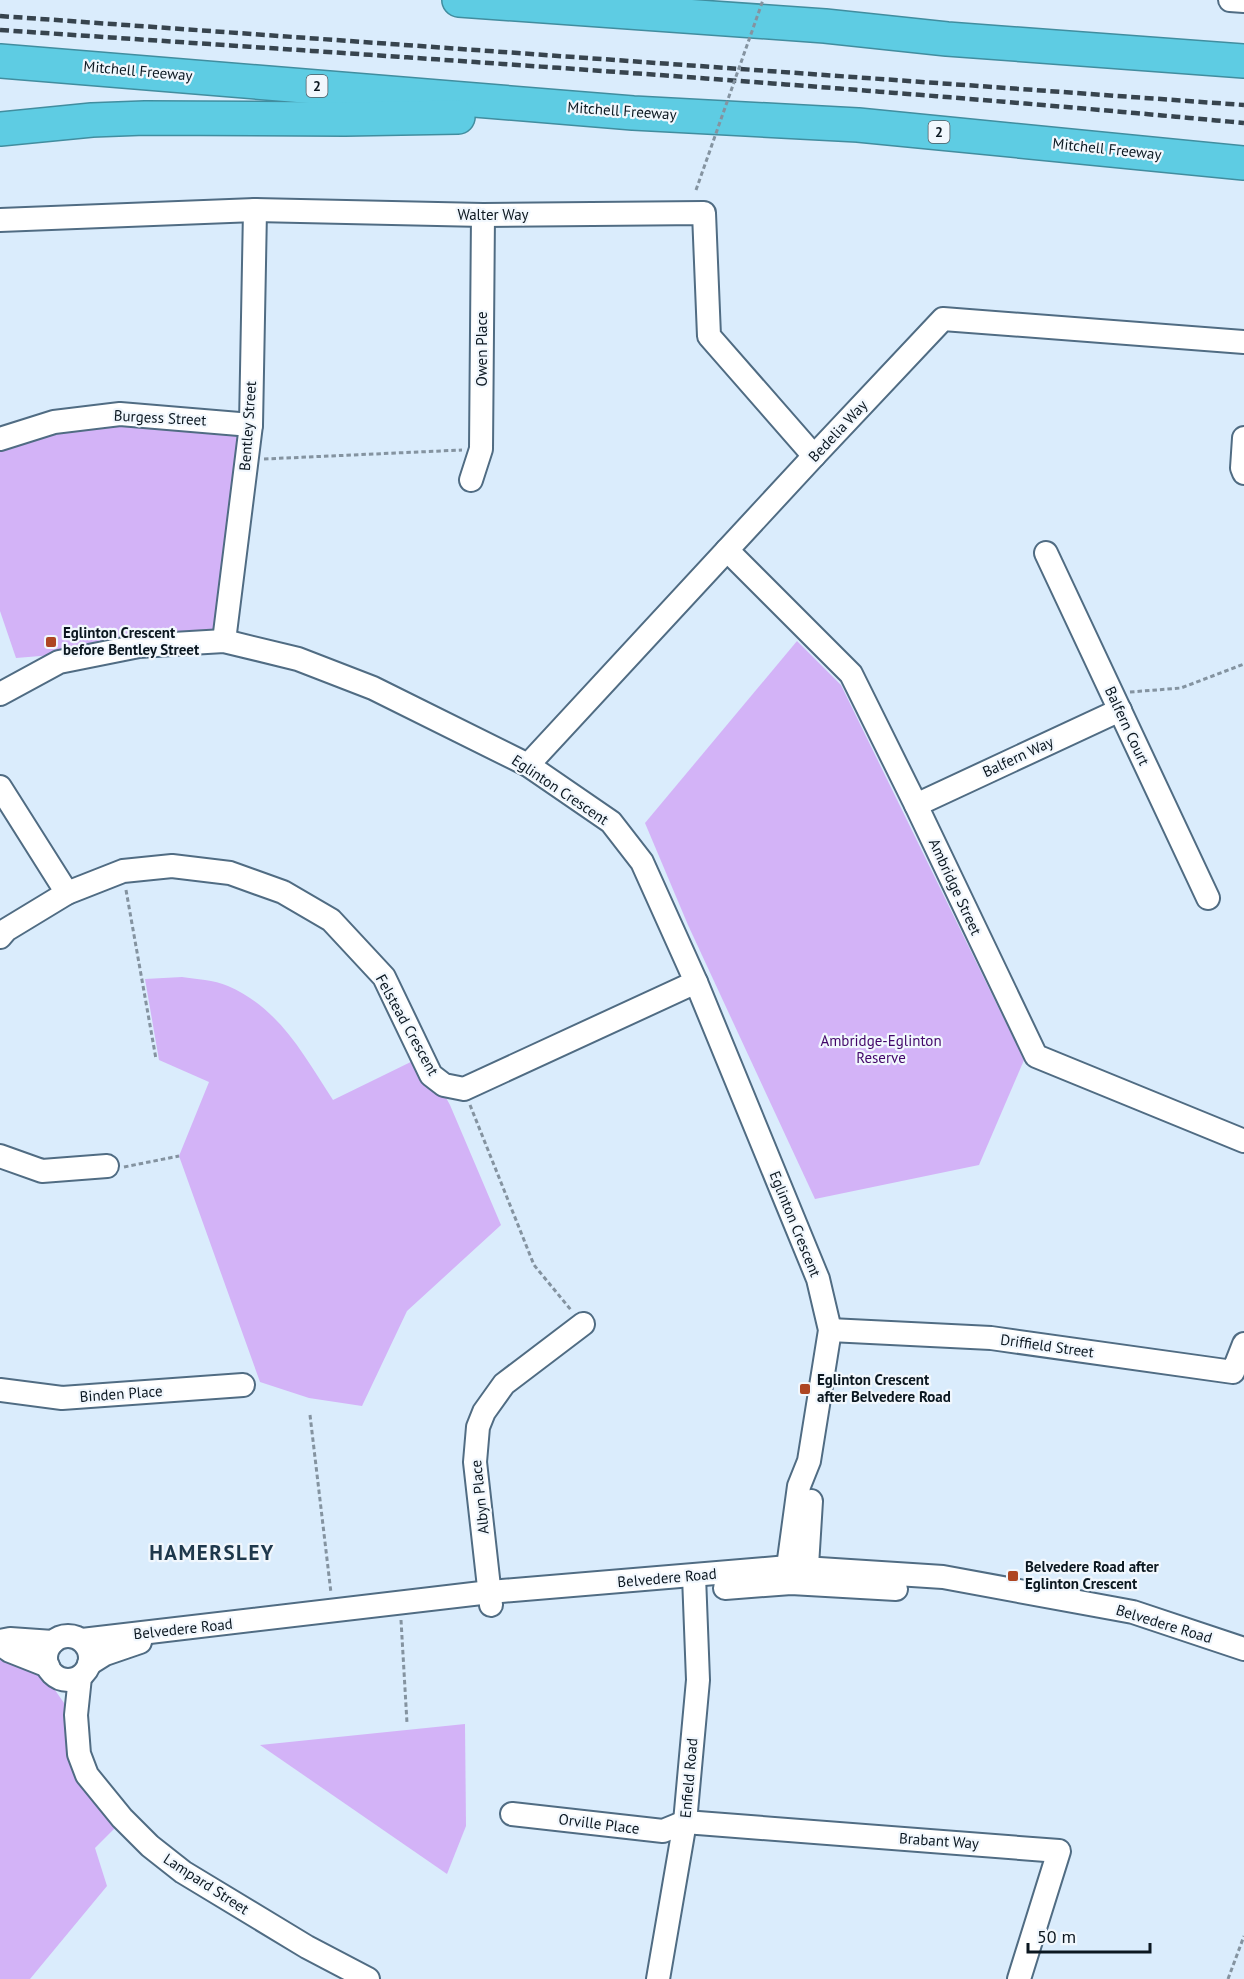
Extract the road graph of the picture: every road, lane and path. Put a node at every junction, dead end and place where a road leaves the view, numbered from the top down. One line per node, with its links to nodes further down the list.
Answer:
1 (459, 0): 6 (highway)
2 (763, 0): 10 (path, bridge)
3 (1230, 0): 4 (street)
4 (1244, 1)
5 (0, 61): 7 (highway, Mitchell Freeway / 2)
6 (1244, 61)
7 (633, 113): 8 (highway); 9 (highway, Mitchell Freeway / 2)
8 (0, 129)
9 (1244, 163)
10 (696, 190)
11 (255, 210): 12 (street, Walter Way); 13 (street, Walter Way); 15 (street, Bentley Street)
12 (483, 215): 18 (street, Owen Place); 19 (street, Walter Way)
13 (0, 220)
14 (1244, 342): 19 (street, Bedelia Way)
15 (251, 425): 17 (street, Burgess Street); 20 (street, Bentley Street)
16 (1244, 438): 21 (street)
17 (0, 439)
18 (481, 449): 20 (path); 22 (street, Owen Place)
19 (814, 456): 23 (street, Bedelia Way)
20 (247, 460): 25 (street, Bentley Street)
21 (1244, 473)
22 (471, 480)
23 (727, 550): 29 (street, Bedelia Way); 31 (street, Ambridge Street)
24 (1046, 554): 28 (street, Balfern Court)
25 (224, 641): 27 (street, Eglinton Crescent); 29 (street, Eglinton Crescent)
26 (1244, 664): 28 (path)
27 (0, 694)
28 (1116, 702): 31 (street, Balfern Way); 34 (street, Balfern Court)
29 (528, 765): 36 (street, Eglinton Crescent)
30 (0, 787): 33 (street)
31 (916, 805): 39 (street, Ambridge Street)
32 (123, 871): 33 (street, Felstead Crescent); 37 (path); 38 (street, Felstead Crescent)
33 (67, 892): 35 (street, Felstead Crescent)
34 (1208, 898)
35 (0, 937)
36 (696, 982): 38 (street); 44 (street, Eglinton Crescent)
37 (156, 1059)
38 (464, 1089): 43 (path)
39 (1244, 1141)
40 (0, 1156): 42 (street)
41 (179, 1156): 42 (path)
42 (107, 1166)
43 (583, 1324): 51 (street, Albyn Place)
44 (830, 1330): 45 (street, Driffield Street); 49 (street, Eglinton Crescent)
45 (1244, 1344)
46 (243, 1385): 47 (street, Binden Place)
47 (0, 1390)
48 (310, 1416): 52 (path)
49 (798, 1575): 50 (street, Belvedere Road); 57 (street, Belvedere Road); 58 (street, Belvedere Road)
50 (694, 1583): 51 (street, Belvedere Road); 64 (street, Enfield Road)
51 (491, 1600): 52 (street, Belvedere Road); 53 (street, Belvedere Road)
52 (333, 1612): 54 (street, Belvedere Road)
53 (401, 1617): 60 (street, Belvedere Road); 62 (path)
54 (82, 1640): 55 (street); 60 (street)
55 (53, 1642): 56 (street); 59 (street)
56 (0, 1643): 59 (street)
57 (1244, 1649)
58 (1244, 1665)
59 (51, 1670): 60 (street); 61 (street, Lampard Street)
60 (85, 1670): 61 (street, Lampard Street)
61 (76, 1715): 66 (street, Lampard Street)
62 (407, 1723)
63 (512, 1814): 64 (street, Orville Place)
64 (685, 1822): 67 (street, Enfield Road); 68 (street, Brabant Way)
65 (1244, 1936): 69 (path)
66 (368, 1979)
67 (658, 1979)
68 (1020, 1979)
69 (1228, 1979)

